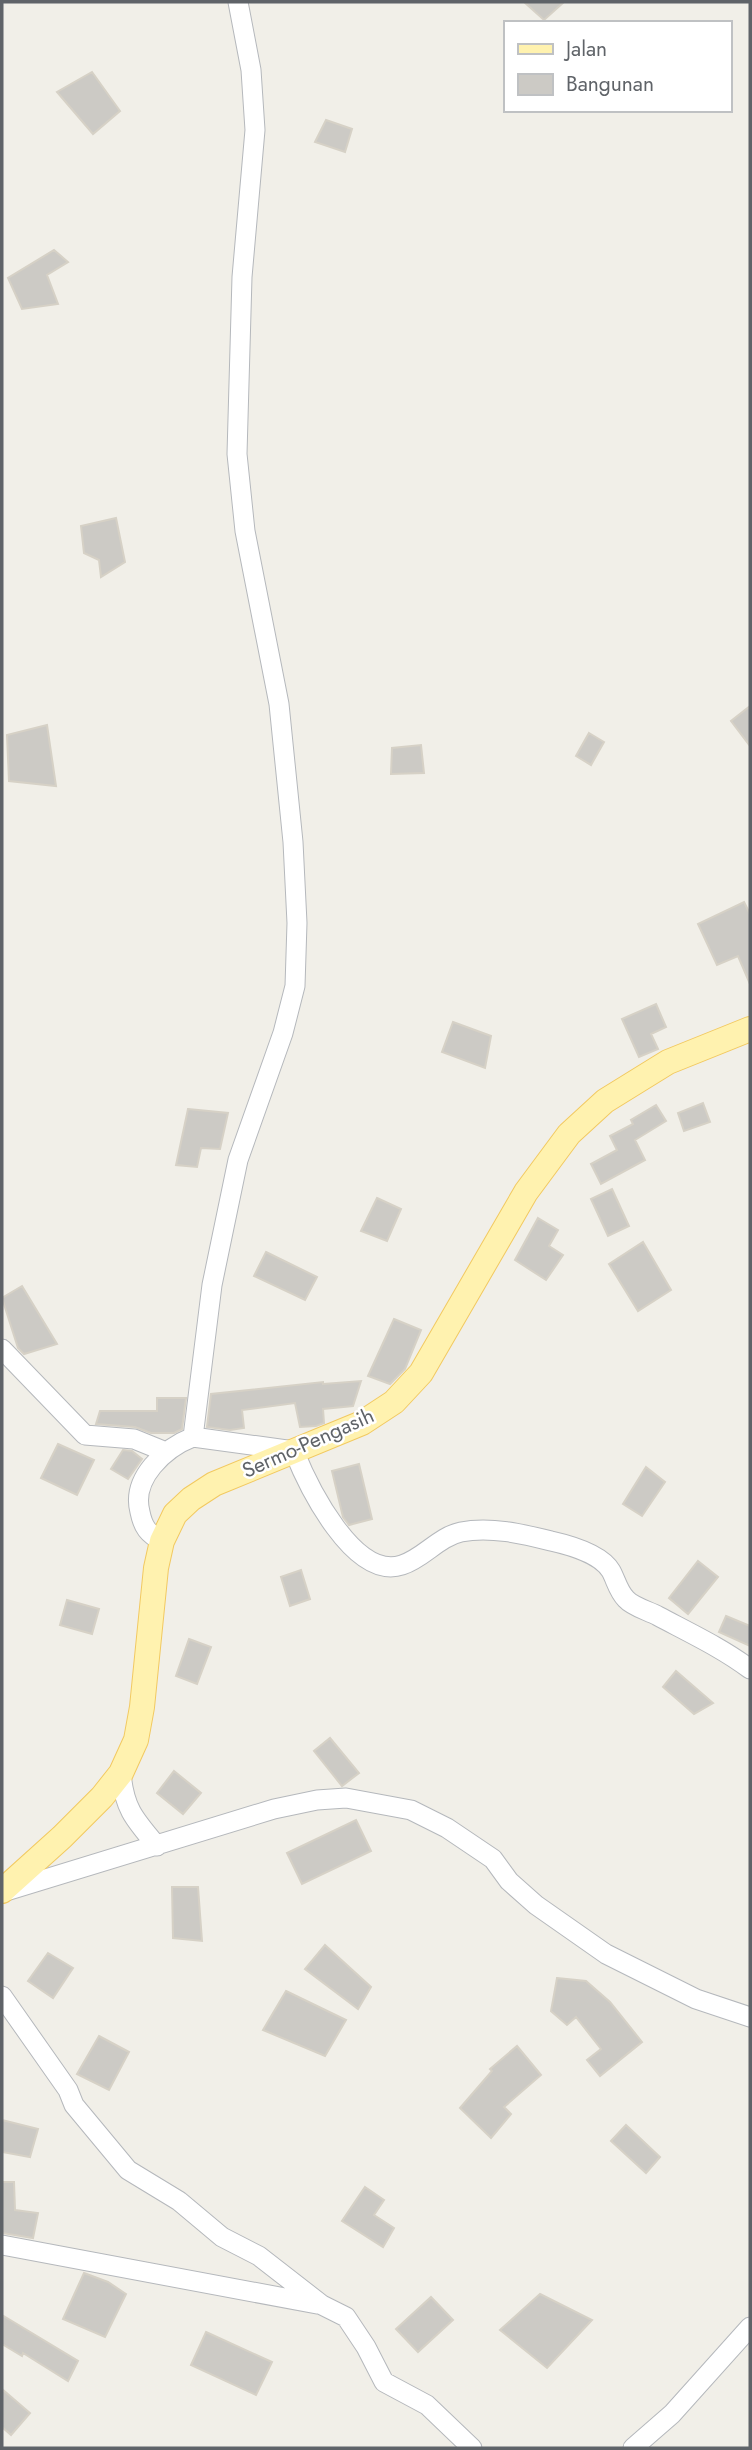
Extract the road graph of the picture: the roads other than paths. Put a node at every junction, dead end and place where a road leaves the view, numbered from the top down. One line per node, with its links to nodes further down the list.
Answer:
1 (238, 2): 4 (street)
2 (750, 1029): 5 (main road, Sermo-Pengasih)
3 (2, 1349): 6 (street)
4 (193, 1437): 5 (street); 6 (street)
5 (295, 1451): 7 (main road, Sermo-Pengasih); 8 (street)
6 (166, 1452): 7 (street)
7 (162, 1541): 9 (main road, Sermo-Pengasih)
8 (750, 1669)
9 (121, 1773): 10 (street); 11 (main road, Sermo-Pengasih)
10 (157, 1846): 11 (street); 13 (street)
11 (2, 1892)
12 (2, 1996): 15 (street)
13 (750, 2017)
14 (2, 2245): 15 (street)
15 (322, 2305): 17 (street)
16 (750, 2326): 18 (street)
17 (472, 2448)
18 (633, 2448)

